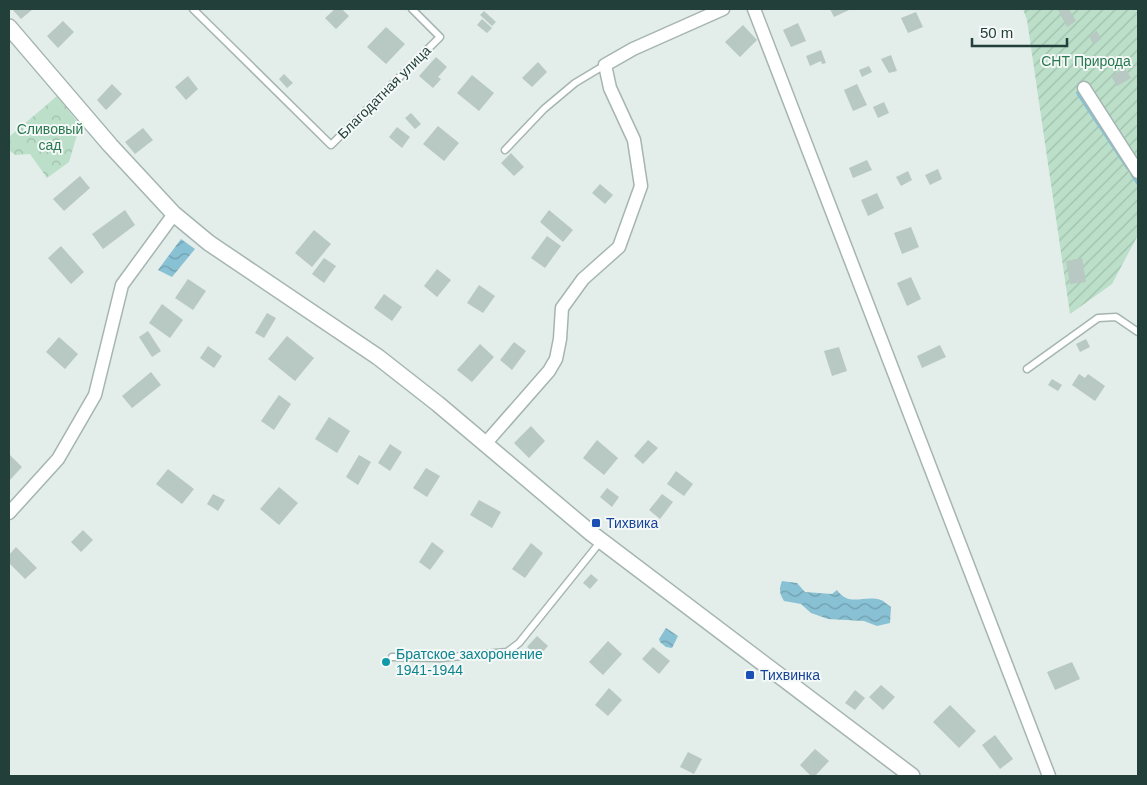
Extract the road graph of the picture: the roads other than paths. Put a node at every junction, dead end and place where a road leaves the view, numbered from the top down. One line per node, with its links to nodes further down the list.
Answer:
1 (194, 9): 2 (lane, Благодатная улица)
2 (412, 9)
3 (723, 9): 6 (street)
4 (754, 9): 18 (street)
5 (9, 27): 10 (street)
6 (604, 66): 8 (lane); 13 (street)
7 (1084, 88): 9 (street)
8 (505, 150)
9 (1138, 172)
10 (174, 214): 13 (street); 14 (street)
11 (1138, 332): 12 (lane)
12 (1027, 370)
13 (485, 444): 15 (street)
14 (9, 513)
15 (601, 541): 16 (lane); 17 (street)
16 (392, 657)
17 (912, 776)
18 (1049, 776)

